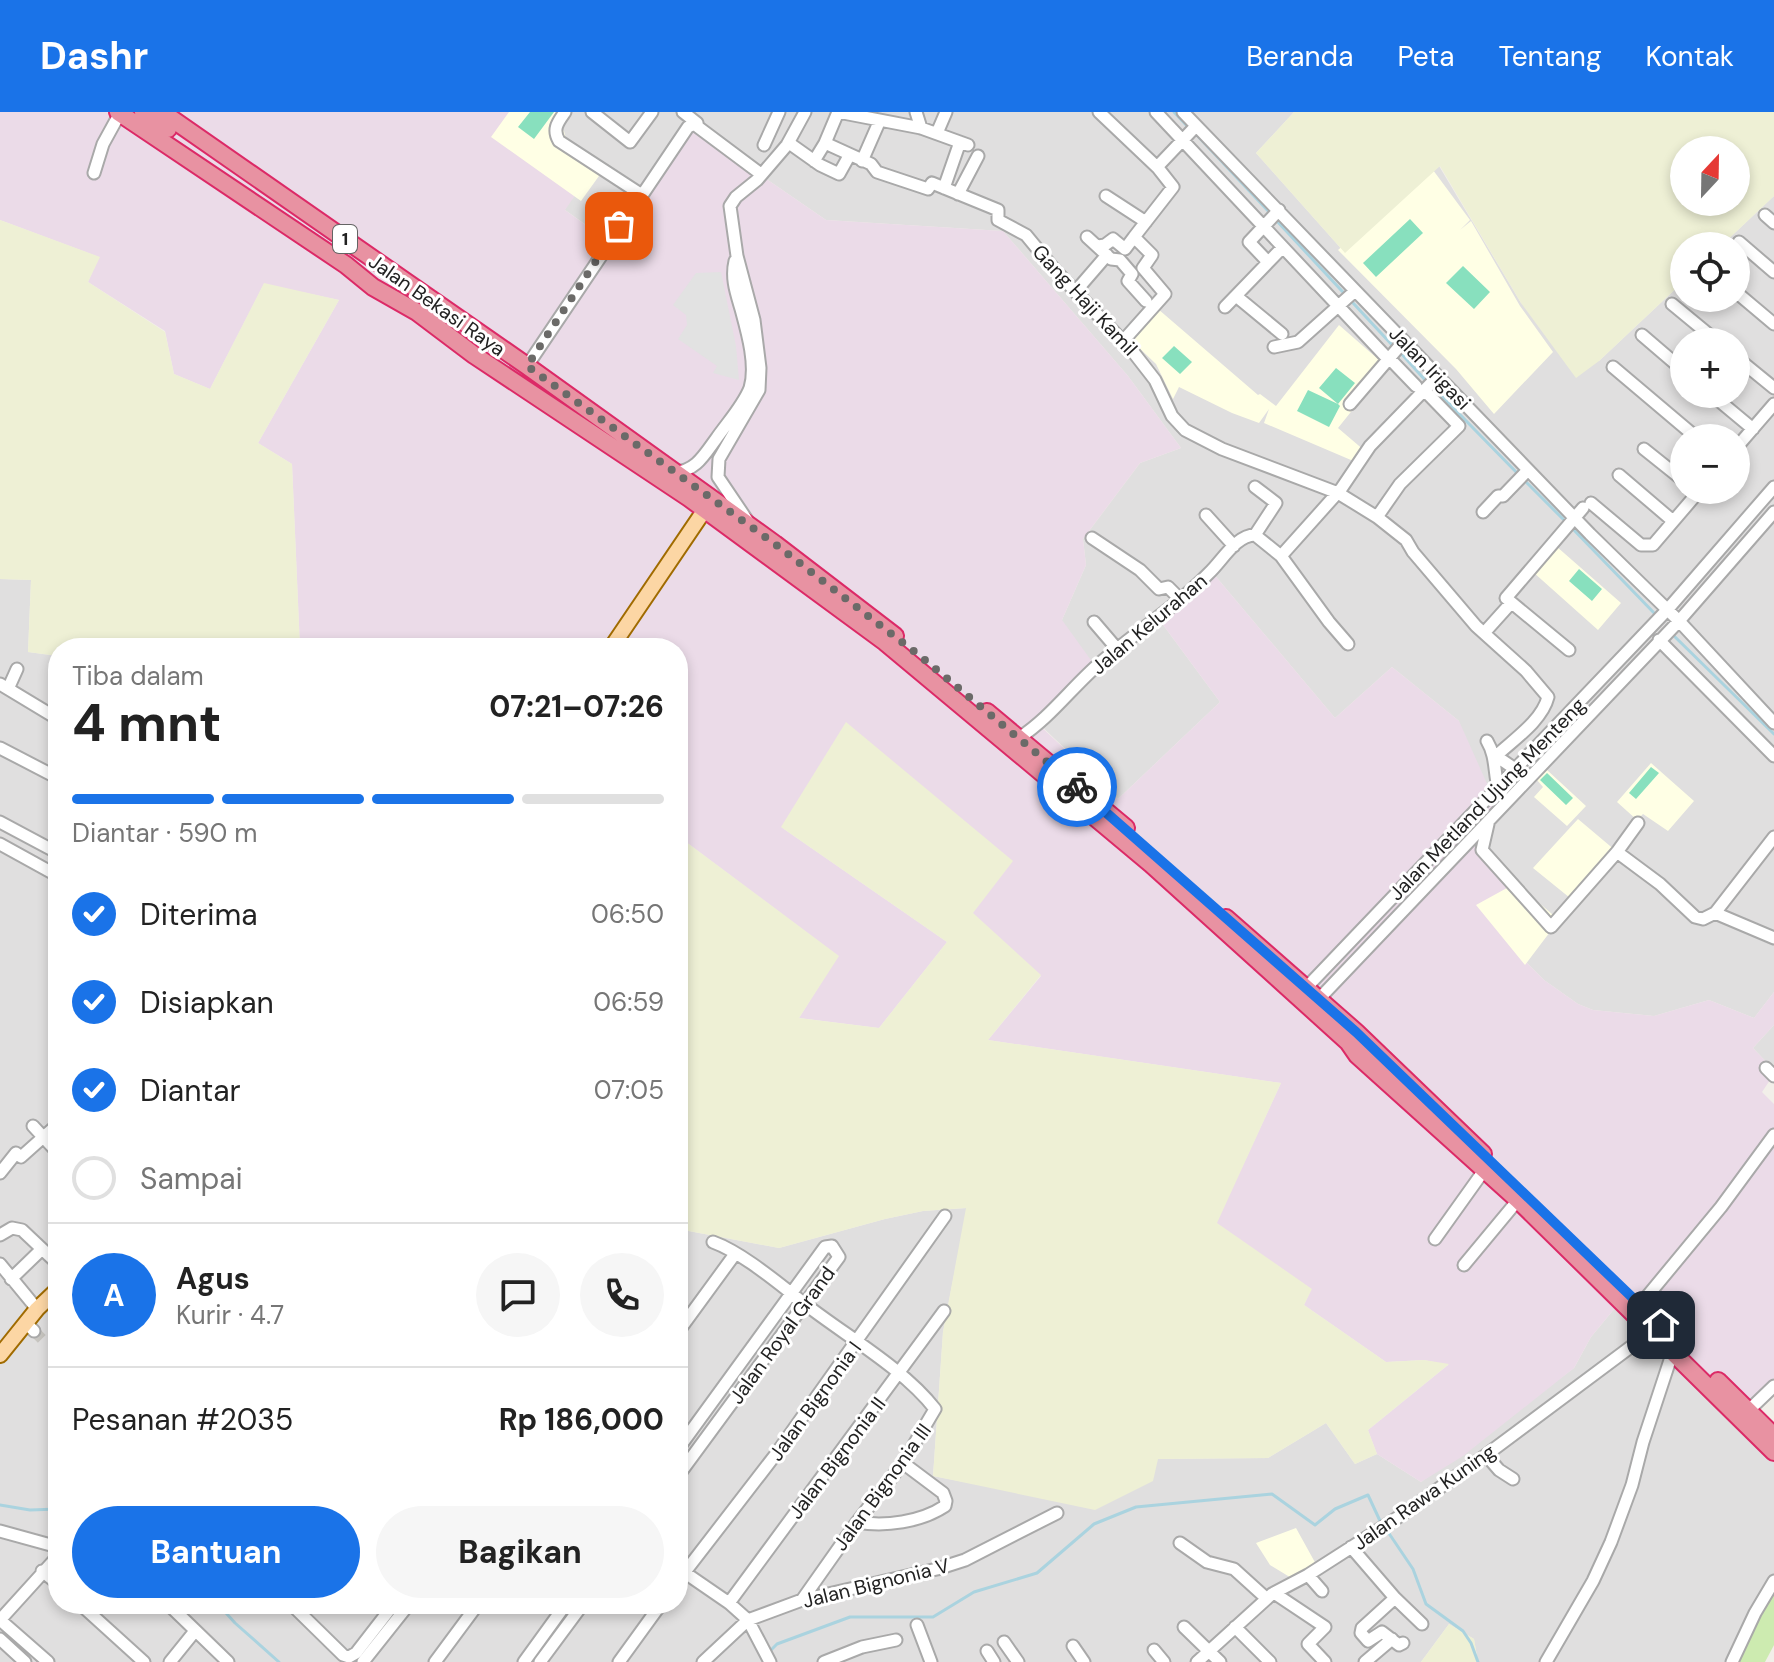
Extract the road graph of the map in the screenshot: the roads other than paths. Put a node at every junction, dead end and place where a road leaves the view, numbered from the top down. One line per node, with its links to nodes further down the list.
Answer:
1 (119, 112): 31 (street); 85 (highway, Jalan Bekasi Raya / 1)
2 (143, 112): 73 (highway)
3 (162, 112): 64 (highway, Jalan Bekasi Raya / 1)
4 (565, 112): 35 (street)
5 (592, 112): 6 (street)
6 (652, 112)
7 (683, 112): 18 (street)
8 (779, 112): 25 (street)
9 (790, 112): 17 (street)
10 (838, 112): 16 (street); 24 (street)
11 (916, 112): 20 (street)
12 (946, 112): 21 (street)
13 (1099, 112): 30 (street)
14 (1156, 112): 22 (street)
15 (1183, 112): 22 (street, Jalan Irigasi)
16 (858, 114): 19 (street)
17 (803, 116): 23 (street)
18 (700, 117): 32 (street); 35 (street)
19 (880, 120): 20 (street); 29 (street)
20 (921, 128): 21 (street)
21 (937, 133): 33 (street)
22 (1189, 134): 30 (street); 37 (street, Jalan Irigasi); 39 (street)
23 (789, 143): 28 (street); 32 (street)
24 (825, 143): 26 (street, Gang Haji Kamil); 28 (street)
25 (764, 145)
26 (849, 156): 28 (street); 29 (street, Gang Haji Kamil)
27 (978, 156): 34 (street)
28 (814, 161)
29 (862, 161): 33 (street, Gang Haji Kamil)
30 (1157, 167): 38 (street)
31 (94, 173)
32 (761, 174): 69 (street)
33 (944, 188): 34 (street, Gang Haji Kamil)
34 (958, 194): 47 (street, Gang Haji Kamil)
35 (642, 195): 64 (street)
36 (1106, 196): 38 (street)
37 (1277, 212): 39 (street); 48 (street, Jalan Irigasi)
38 (1146, 222): 41 (street)
39 (1263, 226): 42 (street); 45 (street)
40 (1087, 237): 43 (street)
41 (1134, 237): 43 (street); 59 (street)
42 (1282, 248): 45 (street); 52 (street)
43 (1102, 251): 47 (street); 50 (street)
44 (1750, 251): 46 (street)
45 (1268, 262): 49 (street)
46 (1774, 272)
47 (1075, 292): 59 (street, Gang Haji Kamil)
48 (1353, 293): 52 (street); 60 (street, Jalan Irigasi)
49 (1236, 296): 53 (street); 57 (street)
50 (1146, 301)
51 (1750, 304): 55 (street)
52 (1339, 306): 61 (street); 62 (street)
53 (1225, 307)
54 (1682, 312): 56 (street)
55 (1774, 324)
56 (1701, 328)
57 (1282, 334)
58 (1642, 335): 63 (street)
59 (1123, 341): 84 (street, Gang Haji Kamil)
60 (1402, 344): 62 (street); 67 (street, Jalan Irigasi)
61 (1274, 347)
62 (1389, 358): 67 (street); 70 (street)
63 (1670, 359)
64 (527, 366): 73 (highway, Jalan Bekasi Raya / 1)
65 (1613, 367): 74 (street)
66 (1750, 368): 68 (street)
67 (1428, 385): 80 (street, Jalan Irigasi); 84 (street); 90 (street)
68 (1774, 388)
69 (754, 389): 79 (street); 93 (street)
70 (1350, 404)
71 (1774, 404): 75 (street)
72 (1728, 408): 75 (street)
73 (602, 420): 79 (highway, Jalan Bekasi Raya / 1)
74 (1680, 424)
75 (1753, 429): 76 (street)
76 (1750, 432)
77 (1644, 449): 78 (street)
78 (1670, 470)
79 (675, 472): 85 (highway, Jalan Bekasi Raya / 1)
80 (1525, 472): 87 (street); 92 (street, Jalan Irigasi)
81 (1619, 475): 91 (street)
82 (1255, 487): 94 (street)
83 (1774, 487): 100 (street, Jalan Metland Ujung Menteng)
84 (1338, 493): 90 (street, Gang Haji Kamil); 97 (street)
85 (708, 504): 93 (highway, Jalan Bekasi Raya / 1); 104 (main road); 105 (highway, Jalan Bekasi Raya / 1)
86 (1687, 504): 91 (street)
87 (1483, 512)
88 (1774, 512): 102 (street, Jalan Metland Ujung Menteng)
89 (1206, 515): 96 (street)
90 (1377, 517): 103 (street, Gang Haji Kamil)
91 (1673, 521): 92 (street)
92 (1570, 524): 99 (street); 100 (street, Jalan Irigasi)
93 (750, 526): 105 (highway, Jalan Bekasi Raya / 1)
94 (1255, 535): 96 (street, Jalan Kelurahan); 97 (street)
95 (1092, 538): 98 (street)
96 (1234, 546): 98 (street, Jalan Kelurahan)
97 (1281, 556): 107 (street)
98 (1180, 599): 108 (street, Jalan Kelurahan)
99 (1511, 603): 103 (street); 109 (street)
100 (1667, 610): 102 (street, Jalan Irigasi); 119 (street, Jalan Metland Ujung Menteng)
101 (1094, 622): 108 (street)
102 (1678, 622): 106 (street, Jalan Metland Ujung Menteng); 113 (street, Jalan Irigasi)
103 (1484, 633): 117 (street, Gang Haji Kamil)
104 (618, 638)
105 (888, 638): 114 (highway, Jalan Bekasi Raya / 1); 132 (highway, Jalan Bekasi Raya / 1)
106 (1660, 639): 118 (street); 122 (street, Jalan Metland Ujung Menteng)
107 (1348, 644)
108 (1118, 650): 114 (street, Jalan Kelurahan)
109 (1569, 650)
110 (17, 669): 111 (street)
111 (4, 687): 112 (street)
112 (48, 713)
113 (1774, 723)
114 (1019, 738): 132 (highway, Jalan Bekasi Raya / 1)
115 (1487, 741): 117 (street)
116 (0, 748): 120 (street)
117 (1496, 756): 119 (street); 121 (street)
118 (1774, 756)
119 (1515, 769): 121 (street, Jalan Metland Ujung Menteng)
120 (48, 773)
121 (1498, 788): 122 (street); 134 (street, Jalan Metland Ujung Menteng)
122 (1511, 797): 123 (street, Jalan Metland Ujung Menteng)
123 (1489, 820): 129 (street); 134 (street, Jalan Metland Ujung Menteng)
124 (0, 822): 128 (street)
125 (1638, 823): 129 (street)
126 (1774, 837): 131 (street)
127 (0, 844): 130 (street)
128 (48, 848)
129 (1617, 852): 131 (street)
130 (48, 870)
131 (1715, 913): 133 (street)
132 (1218, 918): 134 (highway, Jalan Bekasi Raya / 1); 140 (highway, Jalan Bekasi Raya / 1)
133 (1774, 938)
134 (1312, 994): 156 (highway, Jalan Bekasi Raya / 1)
135 (33, 1126): 138 (street)
136 (48, 1134): 138 (street)
137 (1774, 1135): 156 (street)
138 (44, 1138): 139 (street); 141 (street)
139 (48, 1142)
140 (1485, 1169): 142 (highway, Jalan Bekasi Raya / 1); 145 (street)
141 (0, 1173)
142 (1518, 1200): 151 (street); 160 (highway, Jalan Bekasi Raya / 1)
143 (945, 1216): 161 (street, Jalan Bignonia I)
144 (0, 1235): 147 (street)
145 (1435, 1239)
146 (713, 1242): 148 (street, Jalan Bignonia III)
147 (42, 1249): 149 (street); 152 (street)
148 (735, 1254): 153 (street, Jalan Bignonia III); 159 (street)
149 (48, 1255)
150 (0, 1264): 152 (street)
151 (1464, 1265)
152 (11, 1279): 157 (street)
153 (790, 1293): 155 (street, Jalan Bignonia III); 155 (street, Jalan Royal Grand); 167 (street, Jalan Royal Grand)
154 (48, 1299): 157 (main road)
155 (806, 1305): 161 (street, Jalan Bignonia III); 171 (street, Jalan Royal Grand)
156 (1640, 1305): 166 (highway, Jalan Bekasi Raya / 1)
157 (37, 1309): 163 (main road)
158 (944, 1311): 164 (street, Jalan Bignonia II)
159 (688, 1318)
160 (1652, 1331): 162 (highway, Jalan Bekasi Raya / 1); 170 (street, Jalan Rawa Kuning)
161 (857, 1342): 164 (street, Jalan Bignonia III); 180 (street, Jalan Bignonia I)
162 (1673, 1351): 169 (highway, Jalan Bekasi Raya / 1); 238 (street)
163 (0, 1355)
164 (899, 1375): 172 (street, Jalan Bignonia III); 191 (street, Jalan Bignonia II)
165 (1774, 1386): 166 (street)
166 (1748, 1411): 168 (highway, Jalan Bekasi Raya / 1)
167 (688, 1435)
168 (1774, 1436)
169 (1774, 1452)
170 (1486, 1455): 173 (street); 179 (street, Jalan Rawa Kuning)
171 (688, 1463)
172 (903, 1463): 175 (street, Jalan Bignonia III); 175 (street)
173 (1513, 1479)
174 (1057, 1513): 190 (street, Jalan Bignonia V)
175 (857, 1522): 190 (street, Jalan Bignonia III)
176 (0, 1531): 178 (street)
177 (1180, 1543): 188 (street)
178 (48, 1544)
179 (1351, 1547): 183 (street, Jalan Rawa Kuning); 189 (street)
180 (688, 1564)
181 (48, 1565): 182 (street)
182 (42, 1571): 184 (street); 201 (street)
183 (1308, 1575): 187 (street); 188 (street, Jalan Rawa Kuning)
184 (48, 1576)
185 (688, 1579): 191 (street)
186 (1774, 1581): 239 (street)
187 (1322, 1591)
188 (1270, 1596): 206 (street, Jalan Rawa Kuning); 236 (street)
189 (1395, 1598): 203 (street); 237 (street)
190 (802, 1600): 202 (street, Jalan Bignonia V)
191 (729, 1603): 202 (street)
192 (91, 1614): 217 (street)
193 (178, 1614): 207 (street)
194 (304, 1614): 195 (street)
195 (386, 1614)
196 (401, 1614): 220 (street)
197 (471, 1614): 221 (street)
198 (559, 1614): 222 (street)
199 (576, 1614): 223 (street)
200 (654, 1614): 224 (street)
201 (0, 1620): 216 (street)
202 (748, 1620): 225 (street, Jalan Bignonia V); 226 (street)
203 (1422, 1624)
204 (917, 1625): 228 (street)
205 (1184, 1627): 214 (street)
206 (1235, 1627): 214 (street, Jalan Rawa Kuning); 235 (street)
207 (195, 1631): 218 (street); 219 (street)
208 (0, 1639): 215 (street)
209 (896, 1640): 227 (street)
210 (1004, 1642): 230 (street)
211 (1073, 1646): 231 (street)
212 (1154, 1650): 232 (street)
213 (987, 1651): 229 (street)
214 (1207, 1651): 233 (street, Jalan Rawa Kuning); 234 (street)
215 (25, 1662)
216 (48, 1662)
217 (144, 1662)
218 (170, 1662)
219 (228, 1662)
220 (363, 1662)
221 (435, 1662)
222 (524, 1662)
223 (540, 1662)
224 (619, 1662)
225 (703, 1662)
226 (770, 1662)
227 (824, 1662)
228 (931, 1662)
229 (994, 1662)
230 (1018, 1662)
231 (1084, 1662)
232 (1164, 1662)
233 (1197, 1662)
234 (1220, 1662)
235 (1270, 1662)
236 (1325, 1662)
237 (1365, 1662)
238 (1546, 1662)
239 (1732, 1662)

